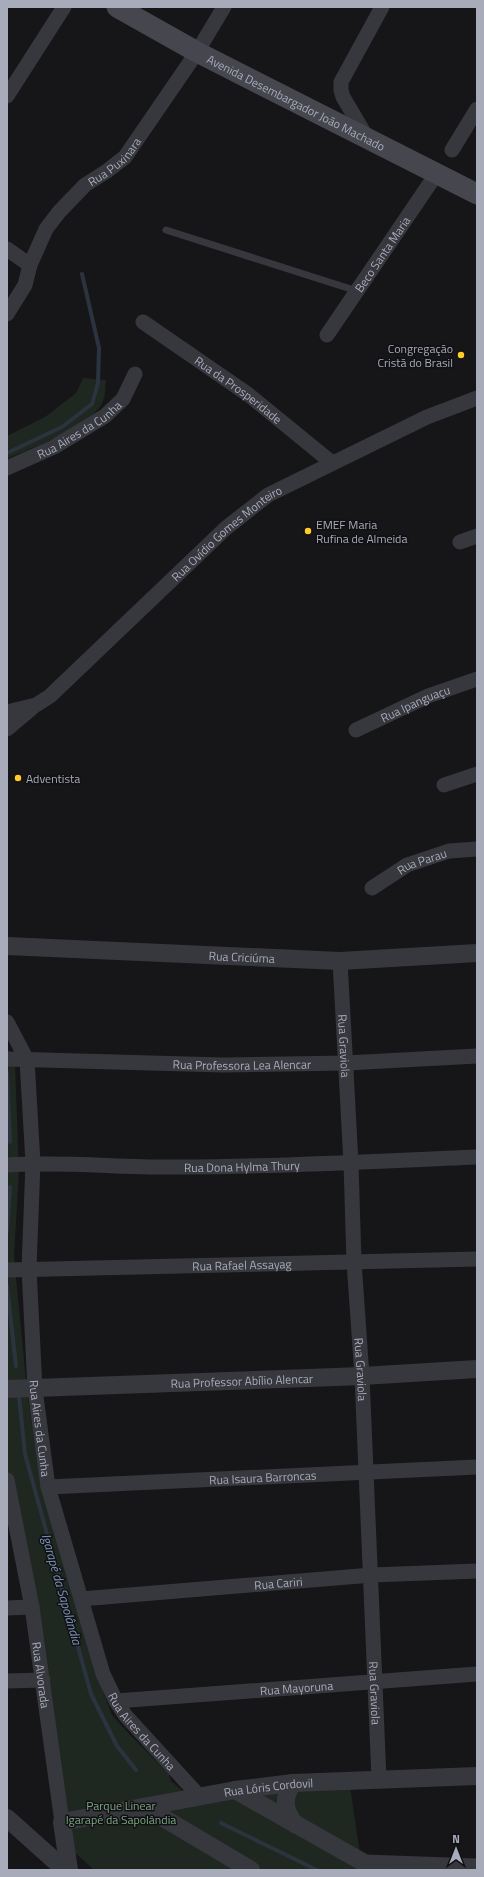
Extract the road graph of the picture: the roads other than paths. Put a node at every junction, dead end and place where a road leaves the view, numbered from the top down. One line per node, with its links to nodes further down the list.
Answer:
1 (64, 7): 6 (street)
2 (117, 7): 5 (main road, Avenida Desembargador João Machado)
3 (224, 7): 5 (street, Rua Puxinara)
4 (382, 7): 8 (street)
5 (197, 52): 8 (main road, Avenida Desembargador João Machado); 14 (street, Rua Puxinara)
6 (7, 96)
7 (477, 110): 9 (street)
8 (366, 136): 10 (main road, Avenida Desembargador João Machado)
9 (452, 150)
10 (437, 174): 11 (main road, Avenida Desembargador João Machado); 15 (street, Beco Santa Maria)
11 (477, 194)
12 (166, 230): 15 (lane)
13 (7, 249): 14 (street)
14 (30, 265): 16 (street, Rua Puxinara)
15 (357, 291): 18 (street, Beco Santa Maria)
16 (7, 314)
17 (143, 322): 21 (street, Rua da Prosperidade)
18 (327, 335)
19 (135, 374): 22 (street, Rua Aires da Cunha)
20 (477, 398): 21 (street, Rua Ovídio Gomes Monteiro)
21 (331, 462): 26 (street, Rua Ovídio Gomes Monteiro)
22 (7, 468)
23 (477, 536): 24 (street)
24 (460, 542)
25 (477, 680): 29 (street, Rua Ipanguaçu)
26 (36, 705): 27 (street, Rua Ovídio Gomes Monteiro); 28 (street)
27 (7, 712)
28 (7, 729)
29 (356, 730)
30 (477, 774): 31 (street)
31 (444, 785)
32 (477, 849): 33 (street, Rua Parau)
33 (372, 888)
34 (7, 946): 36 (street, Rua Criciúma)
35 (477, 954): 36 (street, Rua Criciúma)
36 (340, 961): 41 (street, Rua Graviola)
37 (7, 1022): 40 (street, Rua Aires da Cunha)
38 (477, 1056): 41 (street, Rua Professora Lea Alencar)
39 (7, 1059): 40 (street, Rua Professora Lea Alencar)
40 (27, 1060): 41 (street, Rua Professora Lea Alencar); 44 (street, Rua Aires da Cunha)
41 (346, 1063): 43 (street, Rua Graviola)
42 (477, 1157): 43 (street, Rua Dona Hylma Thury)
43 (351, 1162): 44 (street, Rua Dona Hylma Thury); 47 (street, Rua Graviola)
44 (33, 1163): 45 (street, Rua Dona Hylma Thury); 48 (street, Rua Aires da Cunha)
45 (7, 1165)
46 (477, 1259): 47 (street, Rua Rafael Assayag)
47 (354, 1262): 48 (street, Rua Rafael Assayag); 51 (street, Rua Graviola)
48 (28, 1268): 49 (street, Rua Rafael Assayag); 53 (street, Rua Aires da Cunha)
49 (7, 1270)
50 (477, 1369): 51 (street, Rua Professor Abílio Alencar)
51 (362, 1376): 53 (street, Rua Professor Abílio Alencar); 55 (street, Rua Graviola)
52 (7, 1389): 53 (street, Rua Professor Abílio Alencar)
53 (35, 1389): 57 (street, Rua Aires da Cunha)
54 (477, 1467): 55 (street, Rua Isaura Barroncas)
55 (365, 1473): 57 (street, Rua Isaura Barroncas); 60 (street, Rua Graviola)
56 (7, 1480): 58 (street, Rua Alvorada)
57 (48, 1487): 61 (street, Rua Aires da Cunha)
58 (12, 1541): 62 (street, Rua Alvorada)
59 (477, 1571): 60 (street, Rua Cariri)
60 (372, 1575): 61 (street, Rua Cariri); 67 (street, Rua Graviola)
61 (81, 1599): 68 (street, Rua Aires da Cunha)
62 (32, 1607): 63 (street); 65 (street, Rua Alvorada)
63 (7, 1608)
64 (477, 1674): 67 (street, Rua Mayoruna)
65 (43, 1680): 66 (street); 76 (street, Rua Alvorada)
66 (7, 1681)
67 (376, 1681): 68 (street, Rua Mayoruna); 70 (street, Rua Graviola)
68 (116, 1701): 73 (street, Rua Aires da Cunha)
69 (477, 1776): 70 (street, Rua Lóris Cordovil)
70 (379, 1779): 71 (street, Rua Lóris Cordovil)
71 (293, 1783): 72 (street, Rua Lóris Cordovil); 77 (street)
72 (234, 1790): 73 (street, Rua Lóris Cordovil); 77 (street)
73 (200, 1797): 74 (street, Rua Lóris Cordovil)
74 (145, 1807): 76 (street, Rua Lóris Cordovil); 83 (street)
75 (7, 1818): 81 (street)
76 (62, 1822): 82 (street, Rua Alvorada)
77 (297, 1825): 78 (street)
78 (370, 1866): 80 (street)
79 (477, 1866): 80 (street)
80 (421, 1867)
81 (65, 1870)
82 (69, 1870)
83 (251, 1870)

